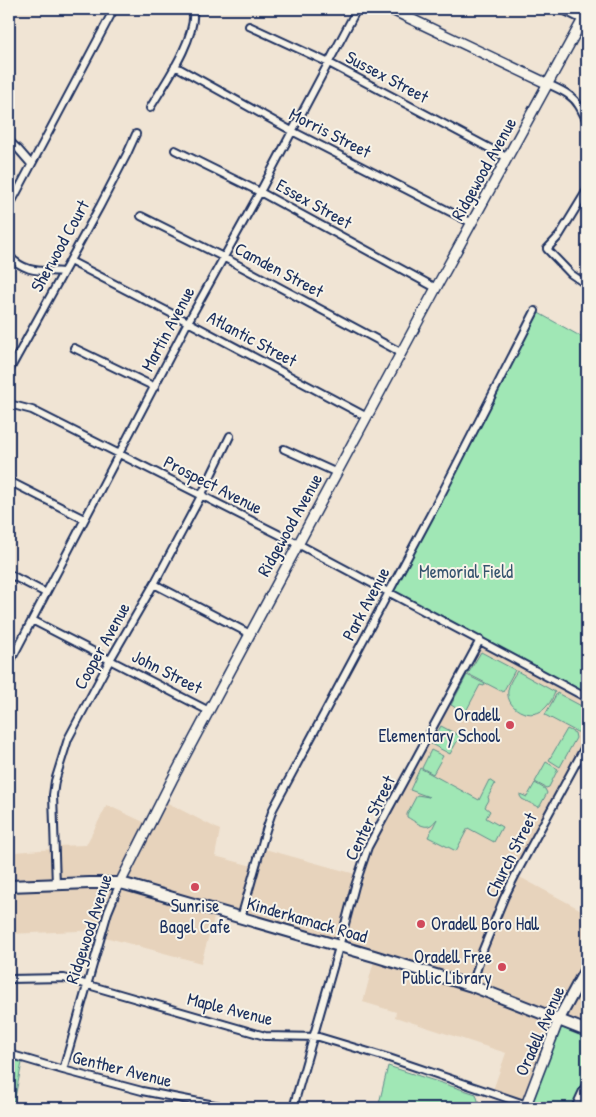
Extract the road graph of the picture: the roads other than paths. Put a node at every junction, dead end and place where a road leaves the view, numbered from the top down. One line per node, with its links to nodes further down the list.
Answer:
1 (114, 9): 18 (street)
2 (192, 9): 9 (street)
3 (357, 9): 8 (street, Martin Avenue)
4 (390, 9): 10 (street)
5 (561, 9): 6 (street)
6 (585, 16): 10 (street, Ridgewood Avenue)
7 (250, 26): 8 (street, Sussex Street)
8 (329, 63): 13 (street, Martin Avenue); 17 (street, Sussex Street)
9 (175, 66): 11 (street); 13 (street, Morris Street)
10 (548, 84): 12 (street); 17 (street, Ridgewood Avenue)
11 (150, 108)
12 (587, 121)
13 (292, 131): 20 (street, Martin Avenue); 23 (street, Morris Street)
14 (136, 134): 26 (street, Sherwood Court)
15 (9, 141): 18 (street)
16 (175, 150): 20 (street, Essex Street)
17 (508, 158): 23 (street, Ridgewood Avenue)
18 (31, 164): 21 (street)
19 (587, 190): 28 (street)
20 (260, 192): 25 (street, Martin Avenue); 29 (street, Essex Street)
21 (9, 207)
22 (141, 216): 25 (street, Camden Street)
23 (472, 223): 29 (street, Ridgewood Avenue)
24 (9, 256): 27 (street)
25 (223, 257): 31 (street, Martin Avenue); 33 (street, Camden Street)
26 (70, 261): 27 (street, Sherwood Court); 31 (street, Atlantic Street)
27 (64, 272): 34 (street, Sherwood Court)
28 (587, 286)
29 (436, 288): 33 (street, Ridgewood Avenue)
30 (535, 312): 49 (street, Park Avenue)
31 (188, 322): 35 (street, Martin Avenue); 37 (street, Atlantic Street)
32 (74, 348): 35 (street)
33 (402, 352): 37 (street, Ridgewood Avenue)
34 (9, 371)
35 (155, 387): 40 (street, Martin Avenue)
36 (9, 404): 40 (street, Prospect Avenue)
37 (367, 418): 41 (street, Ridgewood Avenue)
38 (230, 436): 43 (street, Cooper Avenue)
39 (284, 449): 41 (street)
40 (119, 454): 43 (street, Prospect Avenue); 44 (street, Martin Avenue)
41 (337, 473): 45 (street, Ridgewood Avenue)
42 (9, 481): 44 (street)
43 (201, 496): 45 (street, Prospect Avenue); 47 (street, Cooper Avenue)
44 (84, 519): 48 (street, Martin Avenue)
45 (298, 544): 49 (street, Prospect Avenue); 51 (street, Ridgewood Avenue)
46 (9, 574): 48 (street)
47 (154, 584): 51 (street); 53 (street, Cooper Avenue)
48 (46, 593): 50 (street, Martin Avenue)
49 (390, 593): 52 (street, Prospect Avenue); 61 (street, Park Avenue)
50 (32, 620): 53 (street, John Street); 54 (street, Martin Avenue)
51 (250, 634): 56 (street, Ridgewood Avenue)
52 (480, 640): 55 (street, Prospect Avenue); 62 (street, Center Street)
53 (110, 660): 56 (street, John Street); 59 (street, Cooper Avenue)
54 (9, 664)
55 (587, 698)
56 (209, 711): 58 (street, Ridgewood Avenue)
57 (587, 743): 66 (street, Church Street)
58 (120, 883): 59 (main road, Kinderkamack Road); 61 (main road, Kinderkamack Road); 65 (street, Ridgewood Avenue)
59 (56, 884): 60 (main road, Kinderkamack Road)
60 (9, 886)
61 (241, 918): 62 (main road, Kinderkamack Road)
62 (339, 947): 66 (main road, Kinderkamack Road); 69 (street, Center Street)
63 (587, 967): 67 (main road, Oradell Avenue)
64 (9, 979): 65 (street, Maple Avenue)
65 (87, 985): 69 (street, Maple Avenue); 71 (street, Ridgewood Avenue)
66 (472, 986): 67 (main road, Kinderkamack Road)
67 (559, 1020): 68 (main road, Kinderkamack Road); 73 (street, Oradell Avenue)
68 (587, 1031)
69 (313, 1036): 73 (street, Maple Avenue); 75 (street, Center Street)
70 (9, 1054): 71 (street, Genther Avenue)
71 (63, 1070): 74 (street, Genther Avenue)
72 (587, 1082): 76 (street)
73 (526, 1106)
74 (230, 1108)
75 (293, 1108)
76 (575, 1108)

